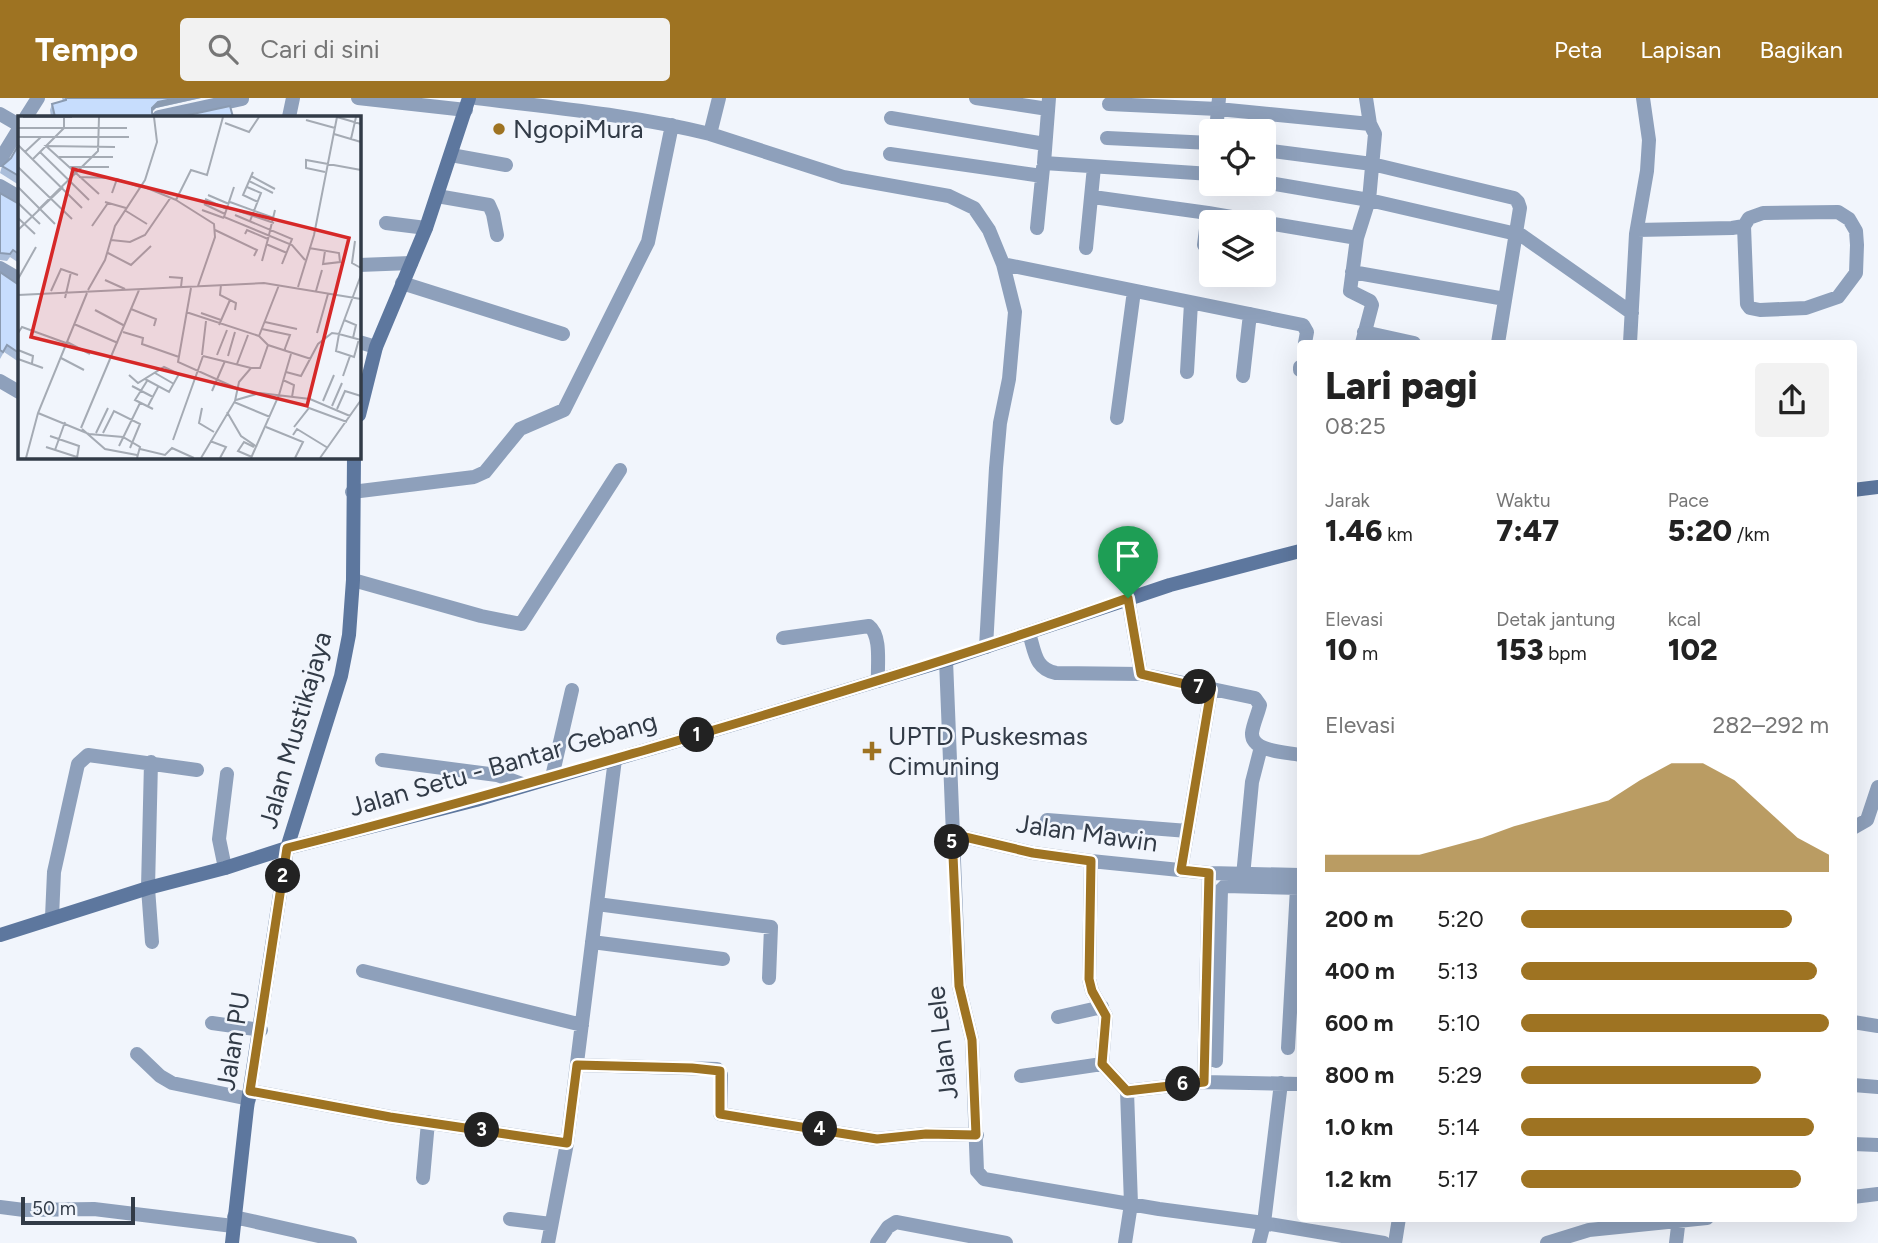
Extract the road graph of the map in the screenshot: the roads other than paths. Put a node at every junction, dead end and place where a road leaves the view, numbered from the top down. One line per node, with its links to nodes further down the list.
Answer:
1 (38, 98): 15 (street)
2 (293, 98): 17 (street)
3 (358, 98): 10 (street)
4 (477, 98): 20 (street)
5 (719, 98): 23 (street)
6 (976, 98): 11 (street)
7 (1366, 98): 19 (street)
8 (1643, 98): 48 (street)
9 (242, 99): 16 (street)
10 (468, 104): 29 (main road)
11 (1048, 104): 26 (street)
12 (1109, 104): 13 (street)
13 (1219, 104): 19 (street)
14 (0, 114): 21 (street)
15 (27, 116)
16 (164, 116)
17 (289, 116)
18 (891, 118): 26 (street)
19 (1370, 124): 31 (street)
20 (672, 125): 23 (street); 83 (street)
21 (18, 126)
22 (18, 129): 30 (street)
23 (710, 134): 54 (street)
24 (1107, 138): 25 (street)
25 (1199, 142)
26 (1045, 144): 34 (street)
27 (1276, 152): 31 (street)
28 (890, 154): 34 (street)
29 (451, 155): 32 (street); 39 (main road)
30 (0, 160)
31 (1372, 164): 41 (street); 49 (street)
32 (506, 165)
33 (1094, 167): 34 (street); 35 (street); 40 (street)
34 (1043, 169): 47 (street)
35 (1199, 173)
36 (1276, 184): 41 (street)
37 (0, 186): 38 (street)
38 (18, 196)
39 (437, 196): 46 (main road); 50 (street)
40 (1093, 197): 42 (street); 52 (street)
41 (1369, 200): 49 (street); 51 (street)
42 (1199, 211)
43 (386, 222): 46 (street)
44 (1276, 224): 51 (street)
45 (1744, 226): 45 (street); 48 (street)
46 (426, 228): 53 (main road)
47 (1037, 228)
48 (1637, 230): 63 (street)
49 (1516, 234): 61 (street); 63 (street)
50 (496, 235)
51 (1357, 238): 57 (street)
52 (1086, 248)
53 (411, 263): 55 (street); 59 (main road)
54 (1003, 264): 60 (street); 89 (street)
55 (360, 265)
56 (0, 268): 58 (street)
57 (1352, 272): 61 (street); 66 (street)
58 (18, 278)
59 (402, 283): 65 (street); 72 (main road)
60 (1134, 291): 62 (street); 78 (street)
61 (1505, 299): 69 (street)
62 (1191, 303): 64 (street); 73 (street)
63 (1632, 313): 70 (street)
64 (1250, 314): 67 (street); 74 (street)
65 (563, 334)
66 (1363, 338): 68 (street)
67 (1306, 340)
68 (1383, 340)
69 (1498, 340)
70 (1630, 340)
71 (360, 342): 72 (street)
72 (376, 346): 77 (main road)
73 (1187, 372)
74 (1243, 376)
75 (0, 381): 76 (street)
76 (18, 391)
77 (360, 411)
78 (1117, 418)
79 (354, 458): 83 (main road, Jalan Mustikajaya)
80 (620, 470): 85 (street)
81 (1878, 487): 82 (main road)
82 (1857, 489)
83 (352, 492): 85 (main road, Jalan Mustikajaya)
84 (1297, 552): 86 (main road, Jalan Setu - Bantar Gebang)
85 (354, 580): 109 (main road, Jalan Mustikajaya)
86 (1128, 598): 87 (main road, Jalan Setu - Bantar Gebang); 91 (street)
87 (1029, 633): 89 (main road, Jalan Setu - Bantar Gebang); 91 (street)
88 (783, 638): 92 (street)
89 (986, 647): 90 (main road, Jalan Setu - Bantar Gebang)
90 (946, 660): 92 (main road, Jalan Setu - Bantar Gebang); 108 (street, Jalan Lele)
91 (1141, 674): 94 (street)
92 (878, 681): 97 (main road, Jalan Setu - Bantar Gebang)
93 (572, 690): 102 (street)
94 (1211, 690): 95 (street); 107 (street)
95 (1261, 747): 96 (street); 114 (street)
96 (1297, 754)
97 (615, 759): 102 (main road, Jalan Setu - Bantar Gebang); 118 (street)
98 (382, 760): 103 (street)
99 (151, 762): 100 (street); 117 (street); 120 (street)
100 (197, 770)
101 (227, 774): 111 (street)
102 (552, 777): 103 (main road, Jalan Setu - Bantar Gebang)
103 (525, 785): 109 (main road, Jalan Setu - Bantar Gebang)
104 (1878, 786): 106 (street)
105 (1047, 820): 107 (street)
106 (1857, 826)
107 (1188, 831): 112 (street)
108 (952, 834): 110 (street, Jalan Mawin); 148 (street, Jalan Lele)
109 (287, 848): 111 (main road, Jalan Setu - Bantar Gebang); 133 (main road, Jalan PU)
110 (1091, 861): 112 (street, Jalan Mawin); 127 (street)
111 (225, 868): 117 (main road, Jalan Setu - Bantar Gebang)
112 (1181, 870): 113 (street, Jalan Mawin)
113 (1209, 873): 114 (street, Jalan Mawin); 140 (street)
114 (1243, 876): 115 (street, Jalan Mawin)
115 (1297, 884)
116 (1297, 884): 136 (street)
117 (148, 888): 120 (main road, Jalan Setu - Bantar Gebang); 122 (street)
118 (597, 904): 123 (street); 126 (street)
119 (1297, 914): 134 (street)
120 (52, 917): 121 (main road, Jalan Setu - Bantar Gebang)
121 (0, 935)
122 (152, 942)
123 (592, 942): 124 (street); 131 (street)
124 (723, 959)
125 (363, 971): 131 (street)
126 (769, 978)
127 (1102, 1007): 128 (street); 137 (street)
128 (1058, 1017)
129 (212, 1023): 133 (street)
130 (1857, 1023): 132 (street)
131 (582, 1025): 138 (street)
132 (1878, 1026)
133 (261, 1030): 146 (main road, Jalan PU)
134 (1288, 1048)
135 (137, 1054): 146 (street)
136 (1216, 1061)
137 (1102, 1064): 139 (street); 145 (street)
138 (577, 1065): 148 (street); 149 (street)
139 (1021, 1076)
140 (1204, 1082): 141 (street); 145 (street)
141 (1281, 1083): 142 (street); 162 (street)
142 (1297, 1084)
143 (1857, 1085): 144 (street)
144 (1878, 1087)
145 (1127, 1091): 155 (street)
146 (249, 1095): 147 (street); 158 (main road, Jalan PU)
147 (428, 1122): 149 (street); 152 (street)
148 (976, 1135): 155 (street, Jalan Lele)
149 (567, 1143): 163 (street)
150 (1857, 1144): 151 (street)
151 (1878, 1144)
152 (423, 1178)
153 (1878, 1194): 154 (street)
154 (1857, 1197)
155 (1132, 1204): 162 (street, Jalan Lele); 169 (street)
156 (0, 1207): 158 (street)
157 (510, 1219): 163 (street)
158 (234, 1221): 164 (main road, Jalan PU); 165 (street)
159 (1398, 1222): 172 (street)
160 (1661, 1222): 173 (street)
161 (1679, 1222): 174 (street)
162 (1264, 1223): 170 (street); 171 (street, Jalan Lele)
163 (551, 1224): 166 (street)
164 (232, 1243)
165 (350, 1243)
166 (548, 1243)
167 (877, 1243): 168 (street)
168 (1006, 1243)
169 (1125, 1243)
170 (1259, 1243)
171 (1384, 1243)
172 (1395, 1243)
173 (1547, 1243)
174 (1675, 1243)

